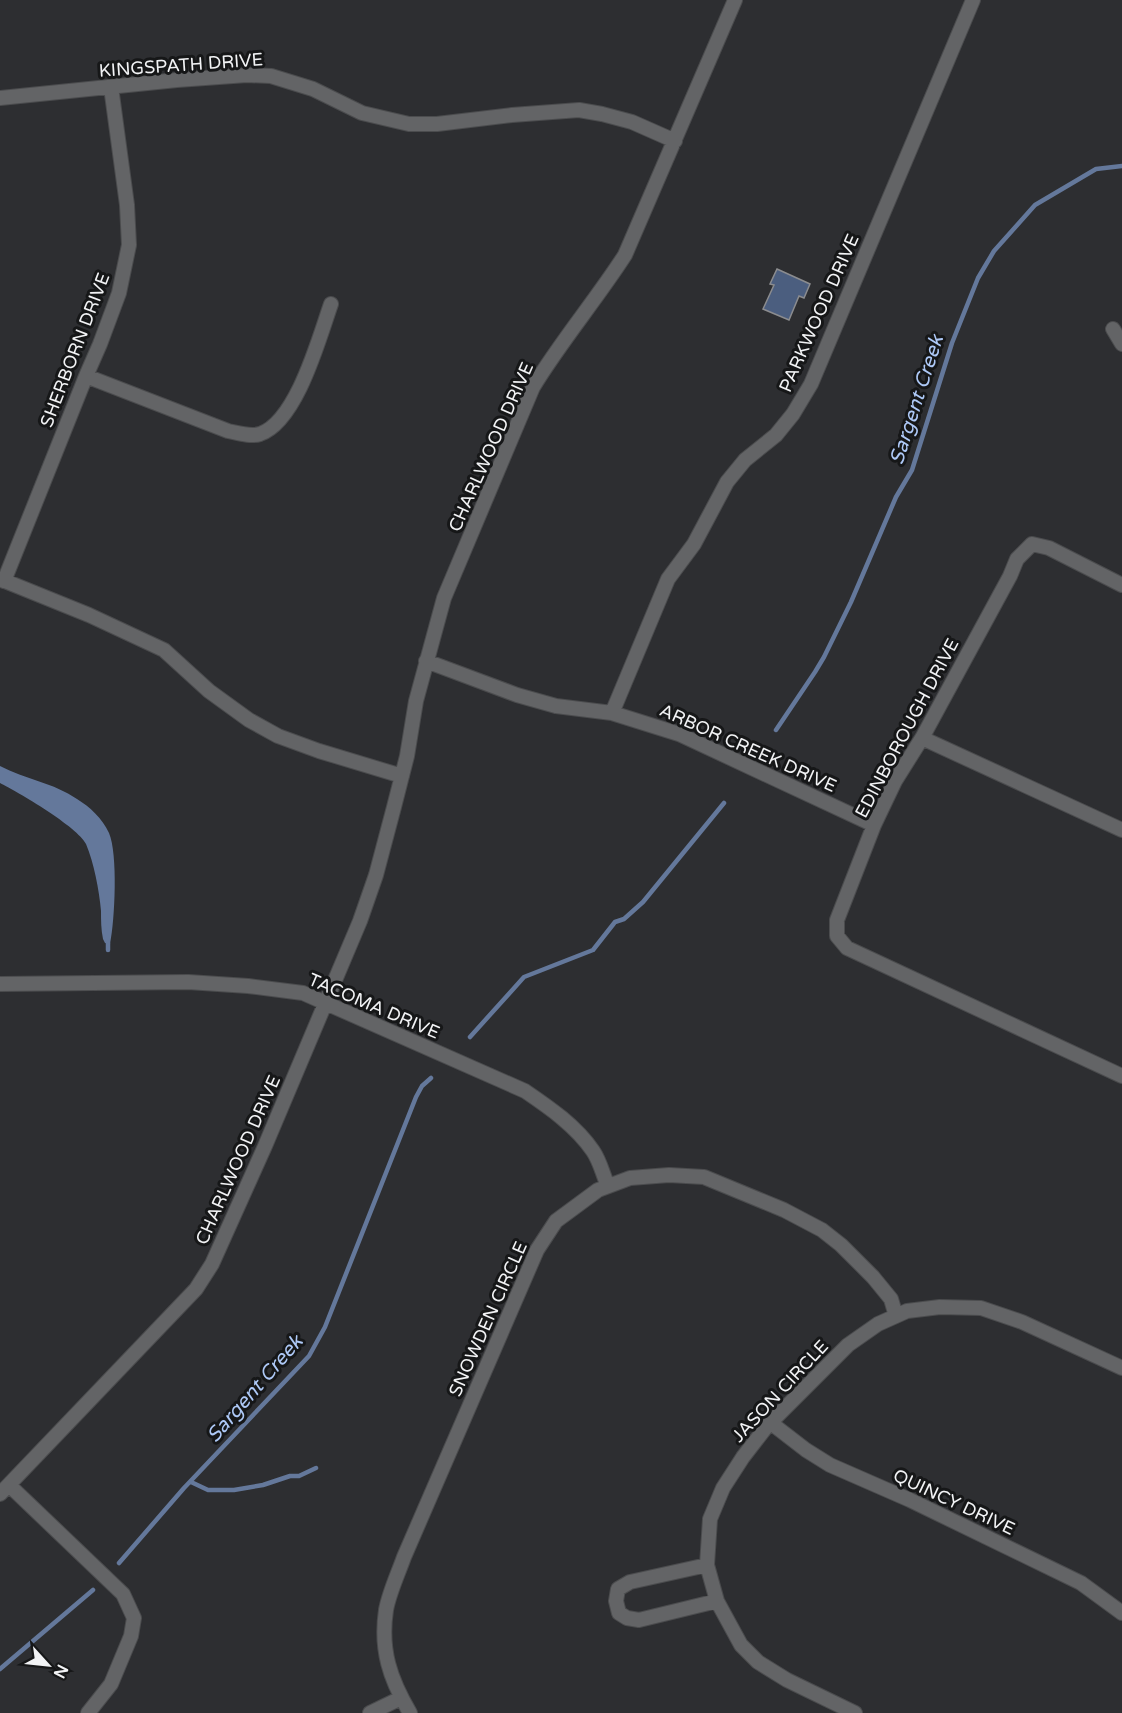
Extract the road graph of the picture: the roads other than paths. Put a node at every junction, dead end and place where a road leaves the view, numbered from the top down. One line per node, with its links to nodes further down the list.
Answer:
1 (735, 0): 5 (street, CHARLWOOD DRIVE)
2 (973, 0): 13 (street, PARKWOOD DRIVE)
3 (111, 87): 4 (street, KINGSPATH DRIVE); 5 (street, KINGSPATH DRIVE); 9 (street, SHERBORN DRIVE)
4 (0, 98)
5 (675, 141): 12 (street, CHARLWOOD DRIVE)
6 (331, 304): 9 (street)
7 (1113, 329): 8 (street)
8 (1122, 344)
9 (86, 376): 10 (street, SHERBORN DRIVE)
10 (2, 580): 15 (street)
11 (1122, 585): 14 (street, EDINBOROUGH DRIVE)
12 (426, 661): 13 (street, ARBOR CREEK DRIVE); 15 (street)
13 (612, 713): 16 (street, ARBOR CREEK DRIVE)
14 (922, 738): 16 (street, EDINBOROUGH DRIVE); 17 (street)
15 (402, 776): 19 (street, CHARLWOOD DRIVE)
16 (874, 825): 20 (street, EDINBOROUGH DRIVE)
17 (1122, 830)
18 (0, 984): 19 (street, TACOMA DRIVE)
19 (325, 1003): 21 (street, TACOMA DRIVE); 25 (street, CHARLWOOD DRIVE)
20 (1122, 1076)
21 (608, 1186): 22 (street, SNOWDEN CIRCLE); 29 (street, SNOWDEN CIRCLE)
22 (896, 1316): 23 (street, JASON CIRCLE); 24 (street, JASON CIRCLE)
23 (1122, 1368)
24 (771, 1423): 26 (street, JASON CIRCLE); 28 (street, QUINCY DRIVE)
25 (5, 1490): 30 (street)
26 (707, 1565): 27 (street, JASON CIRCLE); 27 (street)
27 (717, 1601): 33 (street, JASON CIRCLE)
28 (1122, 1613)
29 (401, 1698): 31 (street); 32 (street, SNOWDEN CIRCLE)
30 (88, 1713)
31 (370, 1713)
32 (410, 1713)
33 (855, 1713)

